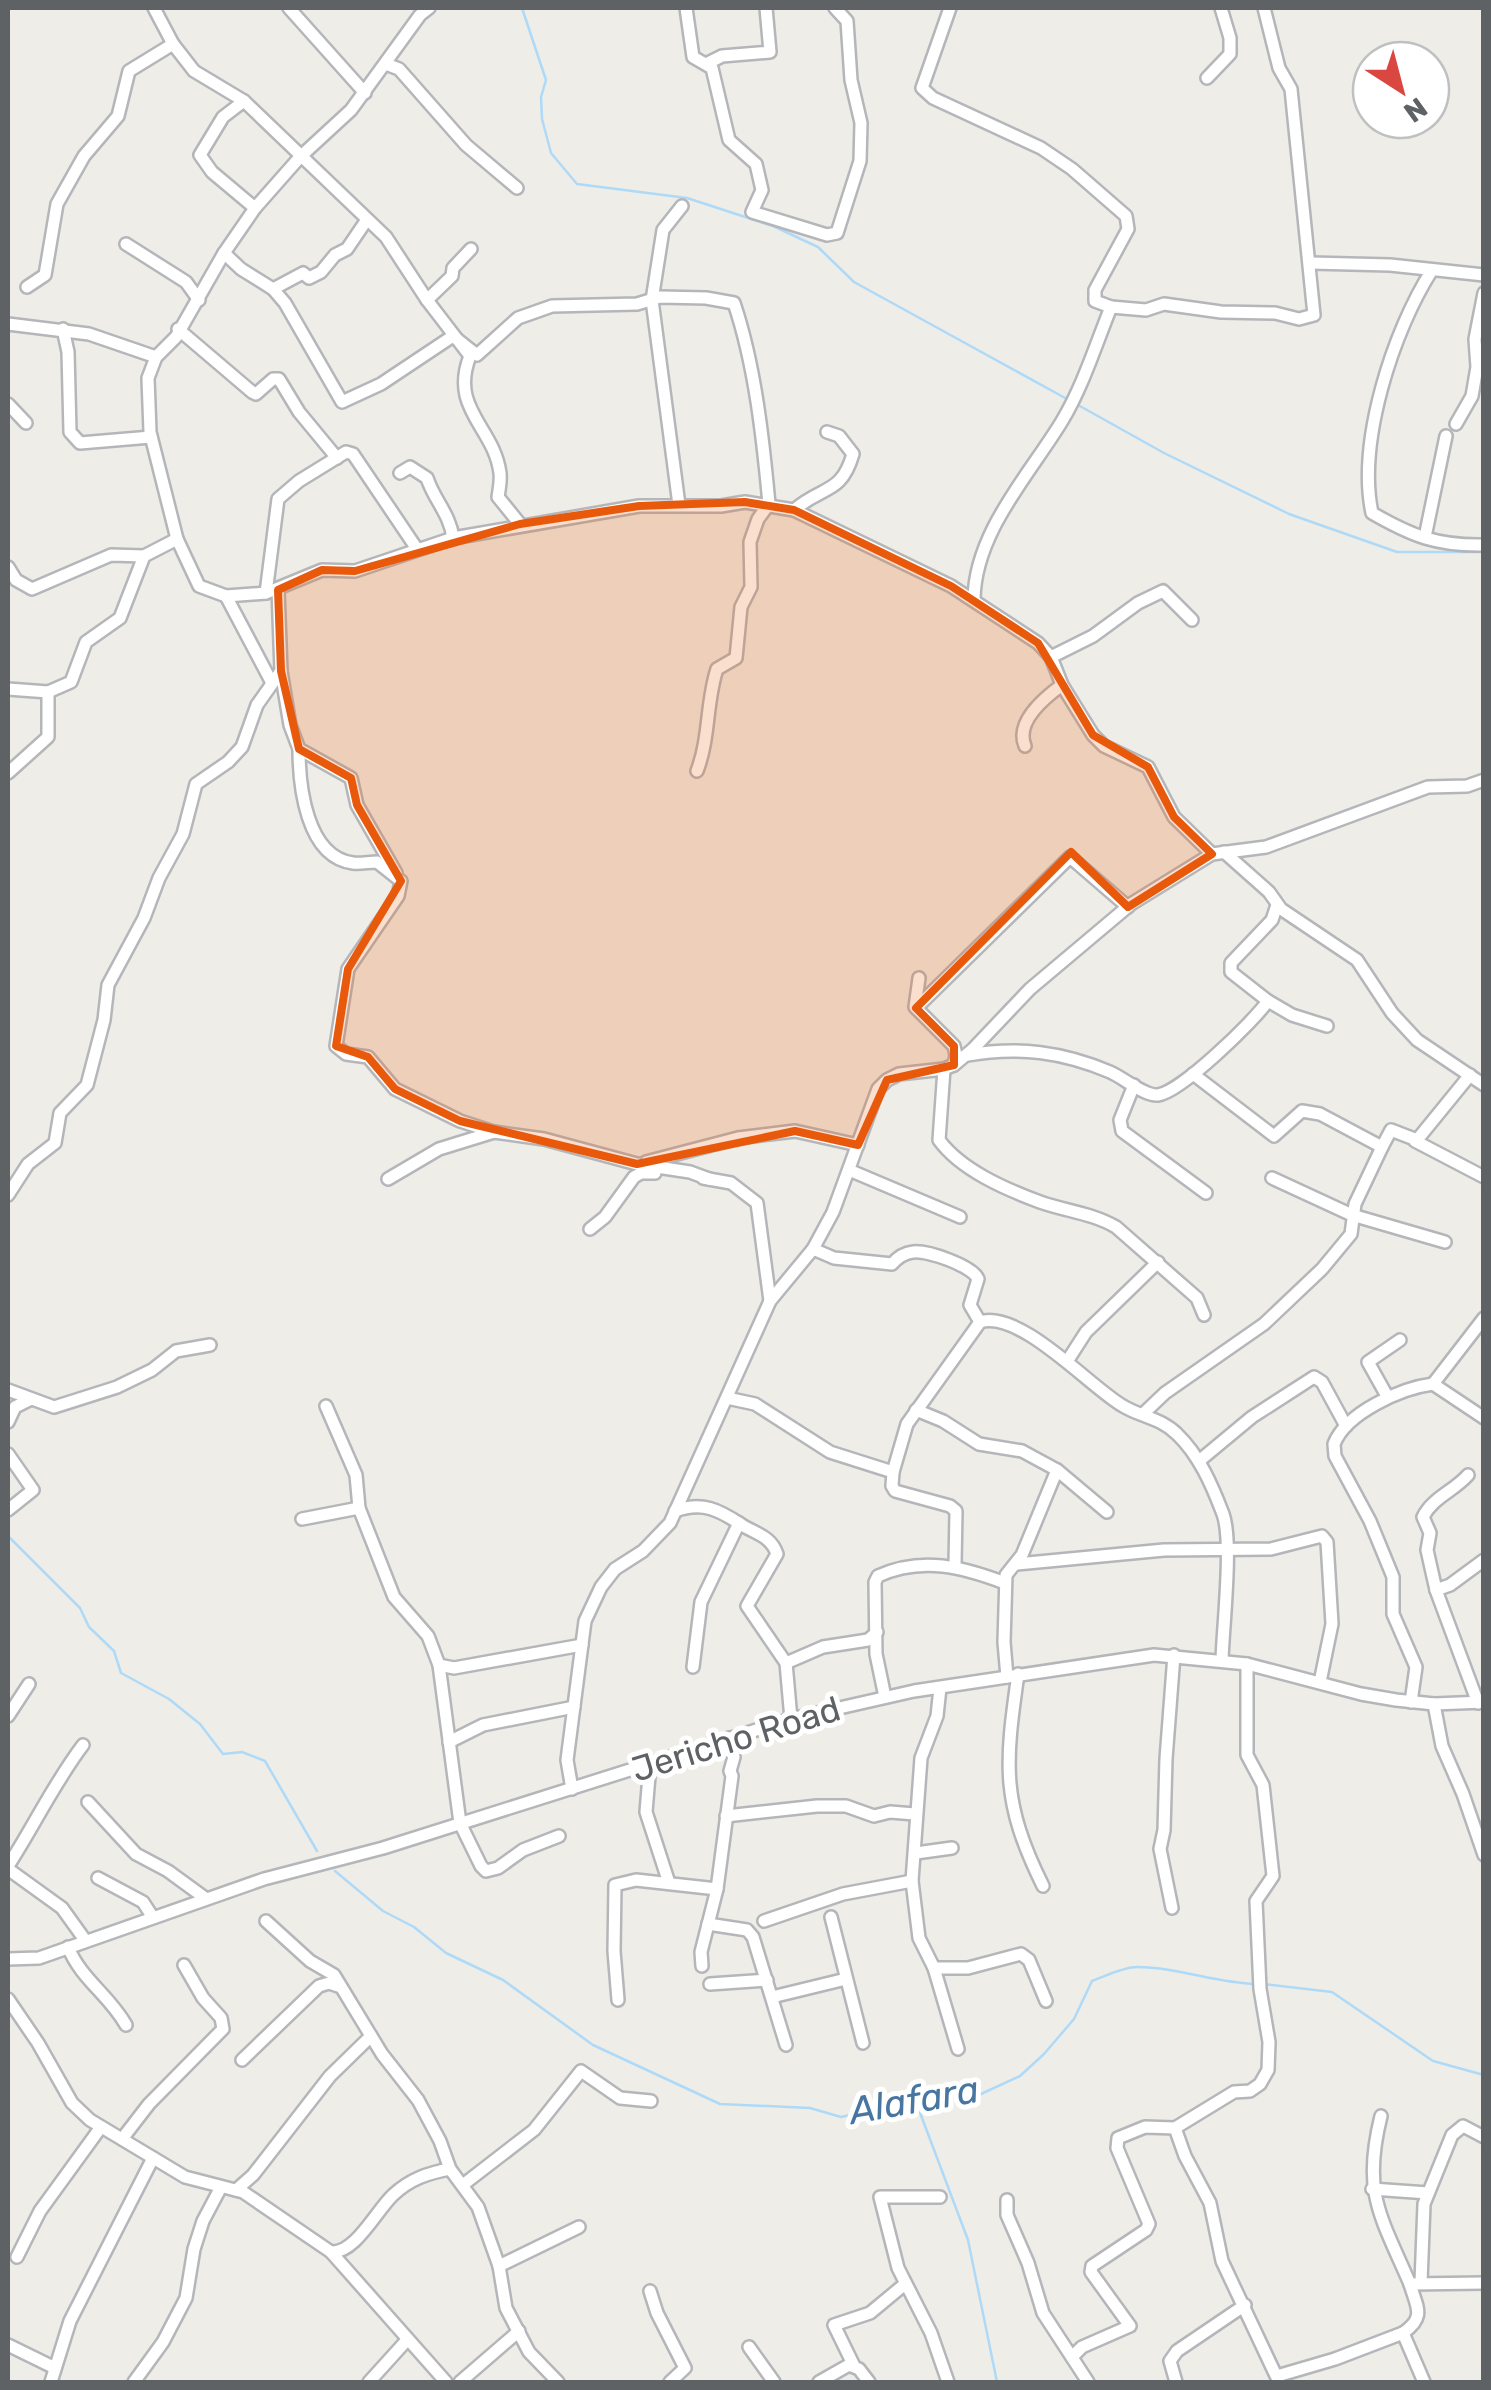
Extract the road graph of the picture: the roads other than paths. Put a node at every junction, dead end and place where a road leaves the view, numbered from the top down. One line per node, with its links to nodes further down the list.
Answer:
1 (154, 8): 10 (street)
2 (289, 8): 14 (street)
3 (430, 8): 11 (street)
4 (686, 8): 12 (street)
5 (766, 8): 12 (street)
6 (834, 8): 12 (street)
7 (950, 8): 33 (street)
8 (1221, 8): 13 (street)
9 (1264, 8): 24 (street)
10 (173, 44): 15 (street); 27 (street)
11 (386, 64): 14 (street); 17 (street)
12 (706, 64)
13 (1207, 78)
14 (365, 93): 16 (street)
15 (244, 101): 16 (street); 19 (street)
16 (300, 157): 19 (street); 20 (street)
17 (517, 188)
18 (682, 206): 32 (street)
19 (255, 208): 23 (street)
20 (366, 221): 28 (street); 31 (street)
21 (126, 244): 30 (street)
22 (471, 249): 31 (street)
23 (224, 253): 28 (street); 30 (street)
24 (1310, 263): 25 (street); 33 (street)
25 (1432, 270): 26 (street); 52 (street)
26 (1484, 275)
27 (27, 287)
28 (273, 289): 37 (street)
29 (1484, 293): 39 (street)
30 (199, 300): 36 (street)
31 (427, 300): 37 (street)
32 (652, 300): 37 (street); 48 (street); 49 (street)
33 (1112, 306): 61 (street)
34 (8, 324): 35 (street)
35 (63, 329): 38 (street); 44 (street)
36 (178, 330): 38 (street); 46 (street)
37 (453, 336): 51 (street)
38 (156, 357): 44 (street)
39 (1479, 381): 42 (street)
40 (8, 404): 41 (street)
41 (26, 424)
42 (1456, 424)
43 (826, 432): 50 (street)
44 (151, 436): 54 (street)
45 (1446, 436): 52 (street)
46 (337, 458): 56 (street); 59 (street)
47 (400, 473): 53 (street)
48 (769, 504): 49 (street); 50 (street); 71 (street)
49 (679, 505): 51 (street)
50 (794, 510): 61 (street)
51 (520, 524): 53 (street)
52 (1425, 537): 55 (street)
53 (453, 538): 56 (street)
54 (177, 539): 57 (street); 60 (street)
55 (1484, 545)
56 (418, 549): 59 (street)
57 (144, 556): 58 (street); 68 (street)
58 (8, 567)
59 (272, 592): 60 (street); 64 (street)
60 (226, 596): 65 (street)
61 (974, 599): 63 (street)
62 (1192, 620): 63 (street)
63 (1051, 657): 66 (street)
64 (281, 671): 65 (street); 70 (street)
65 (272, 684): 99 (street)
66 (1062, 685): 69 (street); 74 (street)
67 (8, 688): 68 (street)
68 (48, 692): 72 (street)
69 (1024, 746)
70 (299, 749): 75 (street); 75 (street)
71 (697, 771)
72 (8, 772)
73 (1484, 780): 74 (street)
74 (1218, 853): 76 (street); 77 (street)
75 (400, 881): 88 (street)
76 (1277, 904): 79 (street); 85 (street)
77 (1128, 907): 80 (street); 82 (street)
78 (919, 978): 80 (street)
79 (1268, 1002): 81 (street); 84 (street)
80 (916, 1008): 83 (street)
81 (1327, 1026)
82 (966, 1056): 83 (street); 86 (street)
83 (949, 1067): 90 (street); 105 (street)
84 (1193, 1074): 86 (street); 91 (street)
85 (1470, 1074): 87 (street); 89 (street)
86 (1134, 1084): 98 (street)
87 (1484, 1085)
88 (494, 1132): 92 (street); 96 (street)
89 (1415, 1142): 91 (street); 94 (street)
90 (858, 1145): 92 (street); 93 (street)
91 (1382, 1147): 100 (street)
92 (637, 1164): 97 (street)
93 (849, 1170): 101 (street); 104 (street)
94 (1484, 1177)
95 (1272, 1178): 100 (street)
96 (388, 1179)
97 (709, 1179): 102 (street); 106 (street)
98 (1206, 1192)
99 (8, 1195)
100 (1352, 1214): 103 (street); 120 (street)
101 (960, 1217)
102 (590, 1229)
103 (1444, 1242)
104 (812, 1249): 106 (street); 109 (street)
105 (1158, 1262): 107 (street); 112 (street)
106 (770, 1301): 116 (street)
107 (1204, 1314)
108 (1484, 1318): 113 (street)
109 (980, 1322): 112 (street); 119 (street)
110 (1400, 1340): 115 (street)
111 (210, 1344): 117 (street)
112 (1068, 1360): 120 (street)
113 (1432, 1384): 115 (street); 121 (street)
114 (8, 1390): 117 (street)
115 (1387, 1396): 123 (street)
116 (728, 1398): 127 (street); 131 (street)
117 (31, 1400): 122 (street)
118 (326, 1406): 129 (street)
119 (916, 1410): 126 (street); 127 (street)
120 (1144, 1414): 125 (street)
121 (1484, 1418)
122 (8, 1422)
123 (1346, 1426): 125 (street); 154 (street)
124 (8, 1454): 130 (street)
125 (1199, 1462): 135 (street)
126 (1056, 1470): 132 (street); 137 (street)
127 (892, 1472): 138 (street)
128 (1468, 1476): 140 (street)
129 (360, 1508): 133 (street); 147 (street)
130 (8, 1510)
131 (675, 1510): 134 (street); 142 (street)
132 (1106, 1512)
133 (302, 1519)
134 (739, 1522): 145 (street); 148 (street)
135 (1226, 1551): 137 (street); 144 (street); 150 (street)
136 (1484, 1560): 140 (street)
137 (1017, 1564): 139 (street)
138 (955, 1566): 139 (street); 141 (street)
139 (1005, 1584): 149 (street)
140 (1436, 1590): 155 (street)
141 (874, 1641): 145 (street); 153 (street)
142 (582, 1644): 147 (street); 157 (street)
143 (1174, 1656): 144 (street, Jericho Road); 149 (street, Jericho Road); 180 (street)
144 (1222, 1660): 146 (street, Jericho Road)
145 (786, 1663): 159 (street)
146 (1247, 1664): 150 (street, Jericho Road); 210 (street)
147 (439, 1665): 161 (street)
148 (693, 1667)
149 (1012, 1676): 152 (street, Jericho Road); 177 (street)
150 (1320, 1682): 154 (street, Jericho Road)
151 (30, 1684): 158 (street)
152 (940, 1688): 153 (street, Jericho Road); 166 (street)
153 (885, 1697): 159 (street, Jericho Road)
154 (1411, 1702): 156 (street, Jericho Road)
155 (1481, 1702): 156 (street, Jericho Road)
156 (1434, 1704): 172 (street)
157 (574, 1707): 161 (street); 164 (street)
158 (8, 1716)
159 (790, 1718): 160 (street, Jericho Road)
160 (730, 1738): 163 (street, Jericho Road); 167 (street)
161 (449, 1742): 168 (street)
162 (83, 1745): 173 (street)
163 (650, 1764): 164 (street, Jericho Road); 176 (street)
164 (572, 1789): 168 (street, Jericho Road)
165 (88, 1802): 179 (street)
166 (914, 1814): 167 (street); 171 (street)
167 (726, 1816): 178 (street)
168 (460, 1823): 169 (street); 179 (street, Jericho Road)
169 (559, 1836)
170 (952, 1848): 171 (street)
171 (916, 1853): 175 (street)
172 (1484, 1855)
173 (8, 1868): 186 (street)
174 (98, 1878): 181 (street)
175 (912, 1880): 184 (street); 191 (street)
176 (669, 1883): 178 (street); 198 (street)
177 (1043, 1886)
178 (718, 1888): 185 (street)
179 (205, 1898): 181 (street, Jericho Road)
180 (1172, 1908)
181 (152, 1916): 186 (street, Jericho Road)
182 (830, 1918): 192 (street)
183 (266, 1921): 195 (street)
184 (764, 1921)
185 (708, 1924): 190 (street); 193 (street)
186 (85, 1940): 187 (street, Jericho Road)
187 (68, 1947): 188 (street, Jericho Road); 201 (street)
188 (8, 1959)
189 (184, 1965): 212 (street)
190 (702, 1966)
191 (934, 1968): 199 (street); 205 (street)
192 (846, 1979): 196 (street); 203 (street)
193 (767, 1980): 194 (street); 196 (street)
194 (710, 1984)
195 (338, 1986): 202 (street); 206 (street)
196 (772, 1997): 204 (street)
197 (8, 1999): 200 (street)
198 (618, 2000)
199 (1046, 2001)
200 (12, 2017): 209 (street)
201 (126, 2024)
202 (371, 2036): 214 (street); 218 (street)
203 (862, 2043)
204 (786, 2045)
205 (958, 2050)
206 (242, 2060)
207 (651, 2101): 215 (street)
208 (1382, 2116): 217 (street)
209 (101, 2127): 212 (street); 224 (street)
210 (1175, 2128): 230 (street); 236 (street)
211 (1484, 2137): 219 (street)
212 (122, 2139): 213 (street)
213 (153, 2158): 216 (street); 238 (street)
214 (450, 2169): 215 (street); 223 (street)
215 (464, 2184): 225 (street)
216 (221, 2187): 218 (street); 241 (street)
217 (1372, 2189): 219 (street); 226 (street)
218 (236, 2190): 223 (street)
219 (1428, 2193): 226 (street)
220 (940, 2196): 228 (street)
221 (1007, 2200): 236 (street)
222 (580, 2227): 225 (street)
223 (331, 2252): 233 (street)
224 (17, 2257)
225 (499, 2266): 231 (street)
226 (1416, 2283): 227 (street); 232 (street)
227 (1484, 2283)
228 (905, 2284): 237 (street); 250 (street)
229 (650, 2291): 246 (street)
230 (1245, 2306): 239 (street); 252 (street)
231 (518, 2330): 244 (street); 245 (street)
232 (1402, 2333): 239 (street); 253 (street)
233 (408, 2340): 242 (street); 243 (street)
234 (8, 2345): 238 (street)
235 (750, 2346): 247 (street)
236 (1072, 2357): 251 (street)
237 (854, 2366): 248 (street); 249 (street)
238 (54, 2368): 240 (street)
239 (1278, 2379)
240 (51, 2382)
241 (134, 2382)
242 (369, 2382)
243 (446, 2382)
244 (460, 2382)
245 (558, 2382)
246 (670, 2382)
247 (774, 2382)
248 (819, 2382)
249 (869, 2382)
250 (948, 2382)
251 (1088, 2382)
252 (1176, 2382)
253 (1424, 2382)

